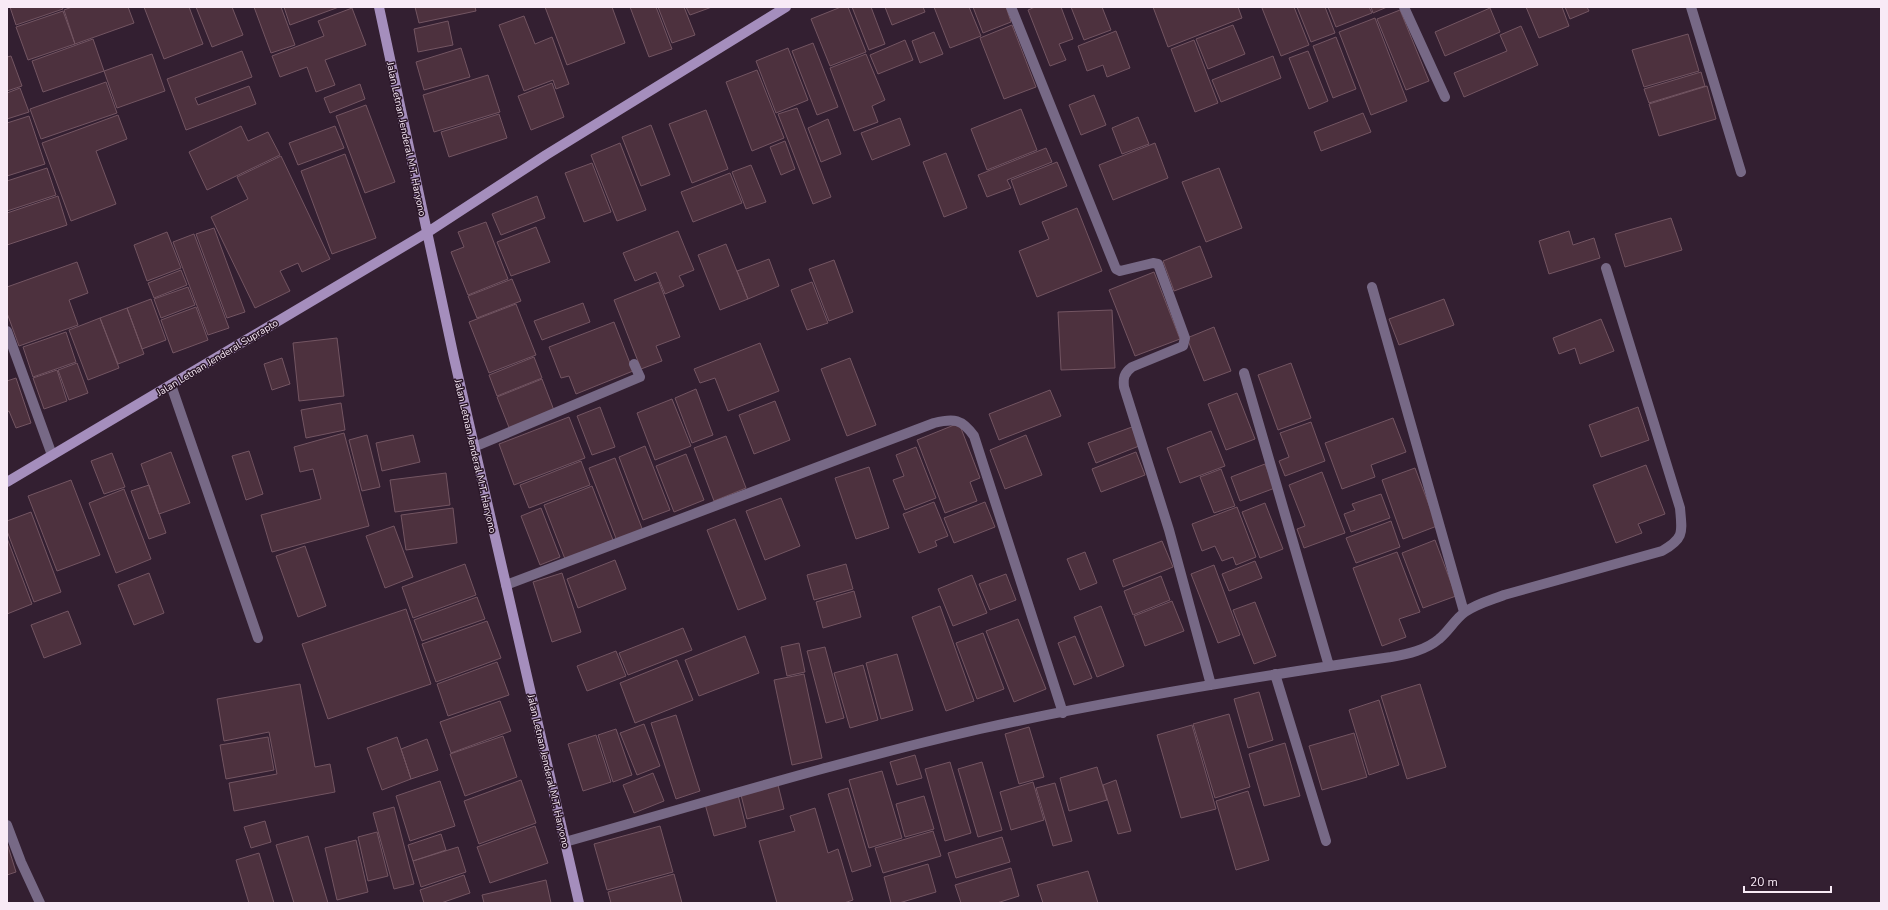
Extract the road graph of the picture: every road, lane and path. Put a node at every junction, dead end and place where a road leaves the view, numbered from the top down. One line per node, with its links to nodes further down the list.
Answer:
1 (379, 7): 8 (main road, Jalan Letnan Jenderal M.T. Haryono)
2 (786, 7): 8 (main road, Jalan Letnan Jenderal Suprapto)
3 (1011, 7): 23 (street)
4 (1404, 7): 6 (street)
5 (1691, 7): 7 (street)
6 (1445, 97)
7 (1741, 172)
8 (428, 232): 14 (main road, Jalan Letnan Jenderal Suprapto); 15 (main road, Jalan Letnan Jenderal M.T. Haryono)
9 (1606, 268): 19 (street)
10 (1372, 287): 19 (street)
11 (7, 331): 16 (street)
12 (634, 364): 15 (street)
13 (1244, 373): 21 (street)
14 (171, 385): 16 (main road, Jalan Letnan Jenderal Suprapto); 20 (street)
15 (474, 447): 18 (main road, Jalan Letnan Jenderal M.T. Haryono)
16 (52, 455): 17 (main road, Jalan Letnan Jenderal Suprapto)
17 (7, 482)
18 (506, 584): 24 (street); 27 (main road, Jalan Letnan Jenderal M.T. Haryono)
19 (1464, 612): 21 (street)
20 (258, 638)
21 (1330, 666): 22 (street)
22 (1275, 674): 23 (street); 26 (street)
23 (1211, 685): 24 (street)
24 (1063, 713): 27 (street)
25 (7, 825): 28 (street)
26 (1326, 841)
27 (565, 842): 29 (main road, Jalan Letnan Jenderal M.T. Haryono)
28 (40, 903)
29 (579, 903)

